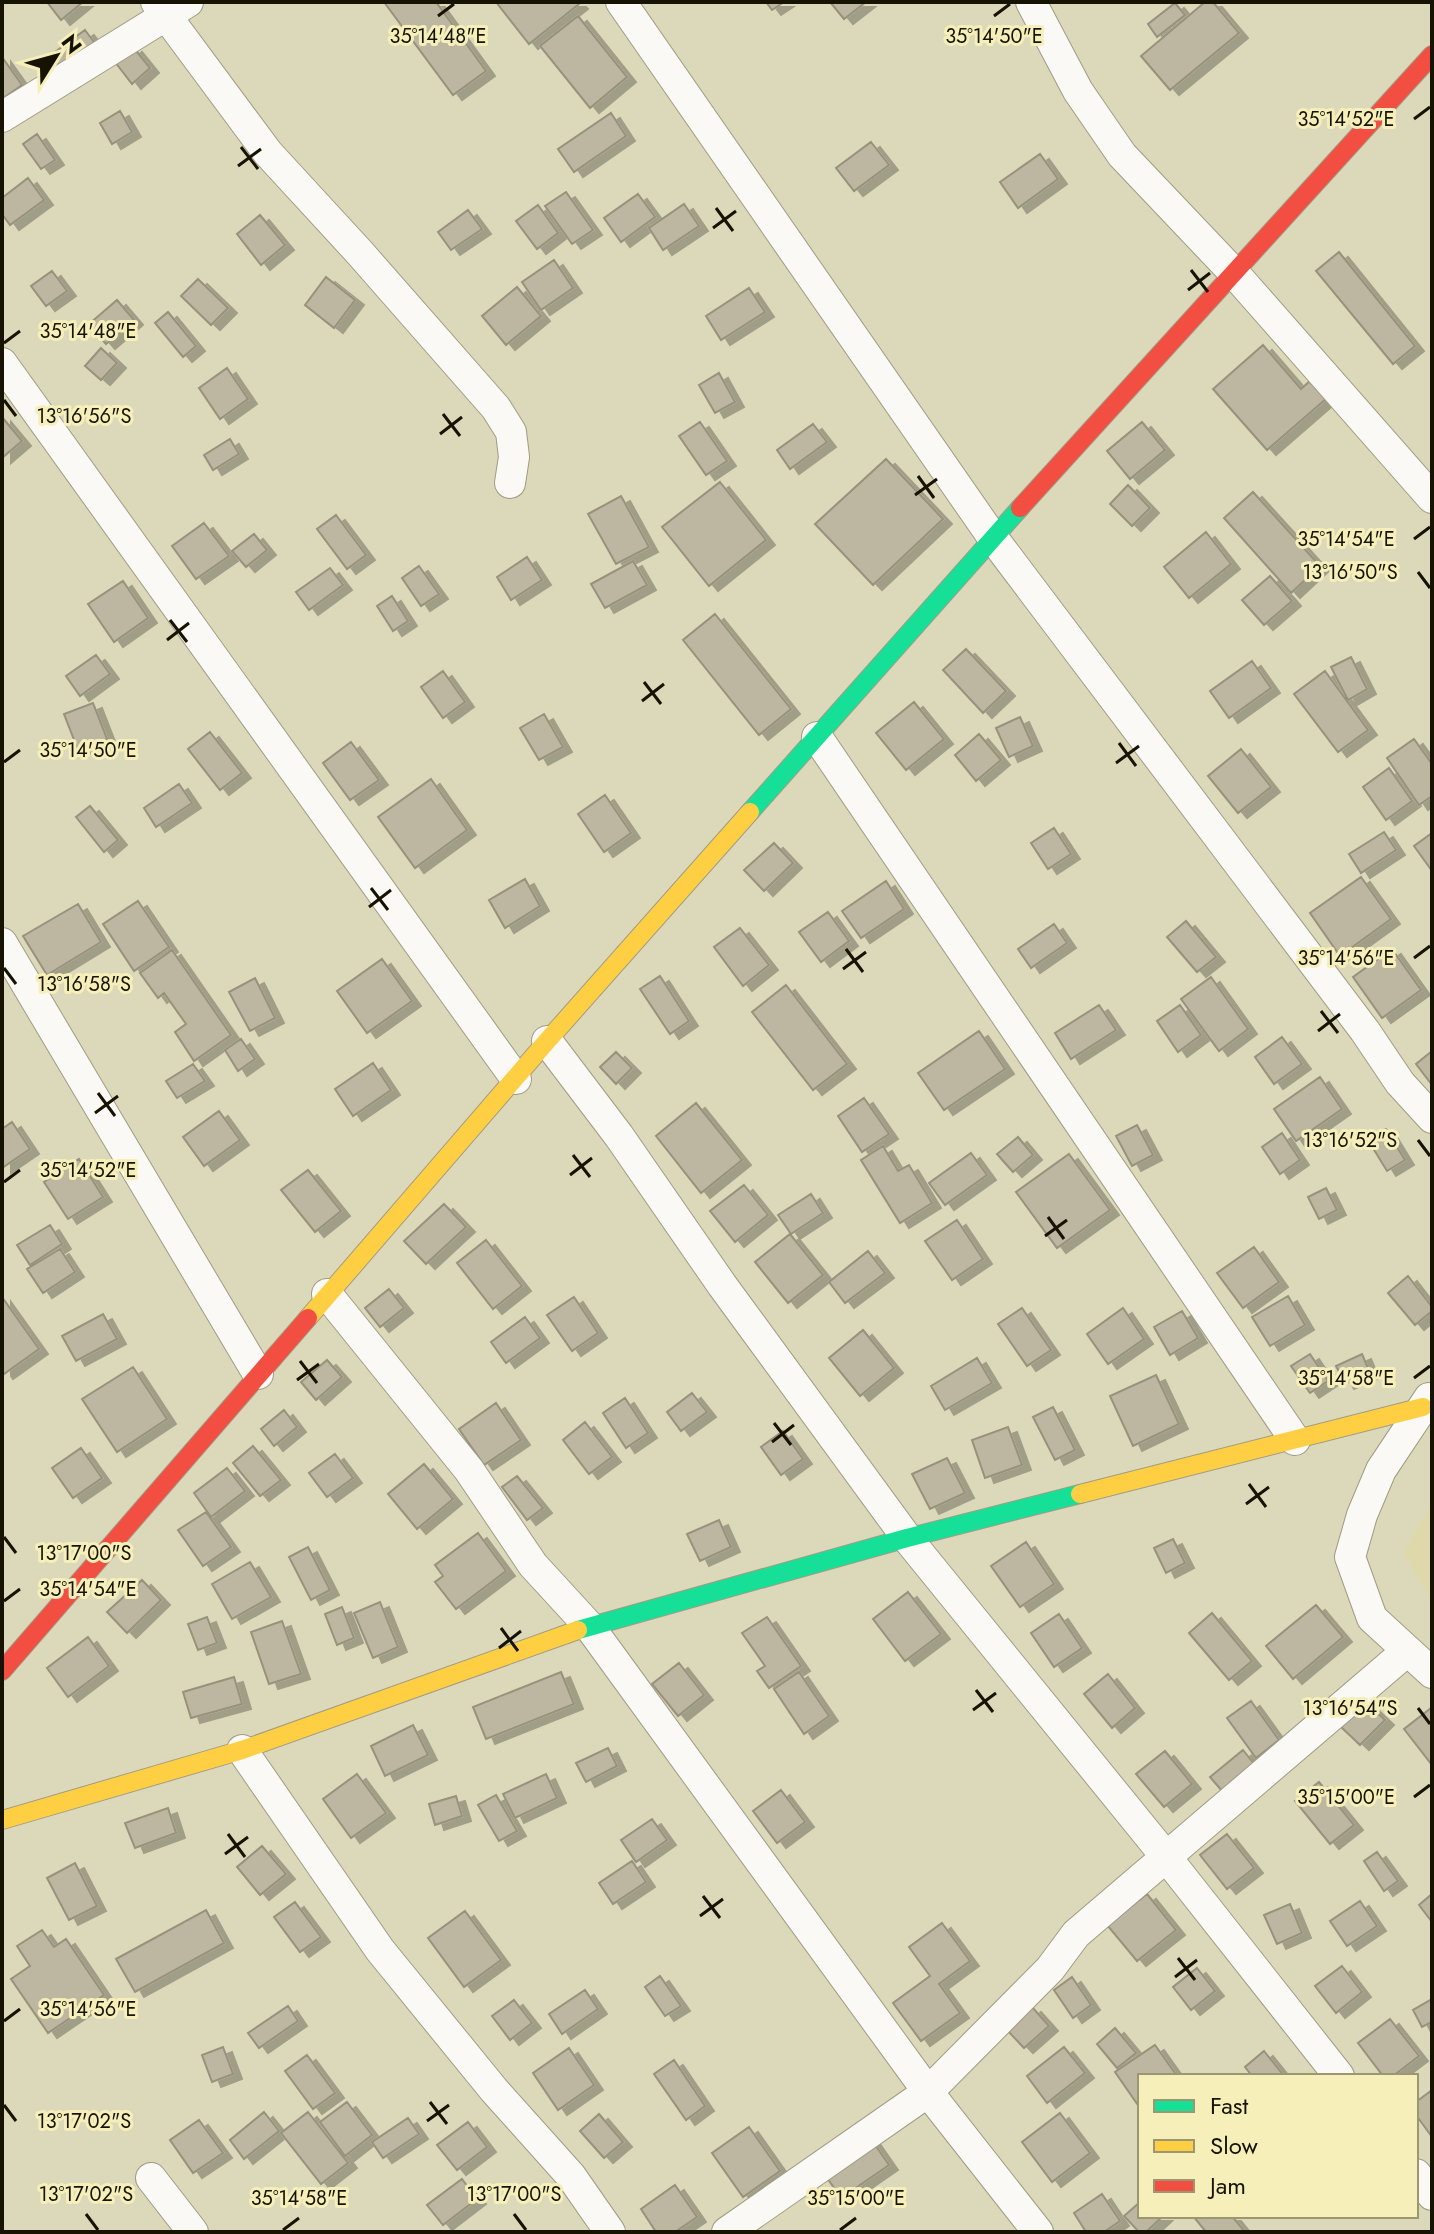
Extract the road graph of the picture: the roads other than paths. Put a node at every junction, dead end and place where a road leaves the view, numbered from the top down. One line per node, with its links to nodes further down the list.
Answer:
1 (621, 2): 10 (street)
2 (1031, 2): 6 (street)
3 (170, 6): 5 (street); 8 (street)
4 (1432, 55): 6 (street)
5 (2, 117)
6 (1235, 274): 9 (street); 10 (street)
7 (2, 363): 14 (street)
8 (510, 483)
9 (1432, 498)
10 (993, 538): 11 (street); 15 (street)
11 (817, 737): 13 (street); 19 (street)
12 (2, 943): 17 (street)
13 (547, 1041): 14 (street); 20 (street)
14 (516, 1079): 16 (street)
15 (1432, 1118)
16 (327, 1294): 17 (street); 21 (street)
17 (258, 1374): 23 (street)
18 (1428, 1400): 19 (street); 22 (street)
19 (1295, 1440): 20 (street)
20 (907, 1538): 21 (street); 27 (street)
21 (589, 1626): 25 (street); 29 (street)
22 (1407, 1651): 24 (street); 27 (street)
23 (5, 1660)
24 (1432, 1673)
25 (242, 1750): 26 (street); 34 (street)
26 (2, 1820)
27 (1167, 1858): 28 (street); 29 (street)
28 (1337, 2074)
29 (928, 2092): 35 (street); 36 (street)
30 (1418, 2177): 32 (street)
31 (151, 2178): 33 (street)
32 (1432, 2195)
33 (193, 2232)
34 (610, 2232)
35 (727, 2232)
36 (1038, 2232)

